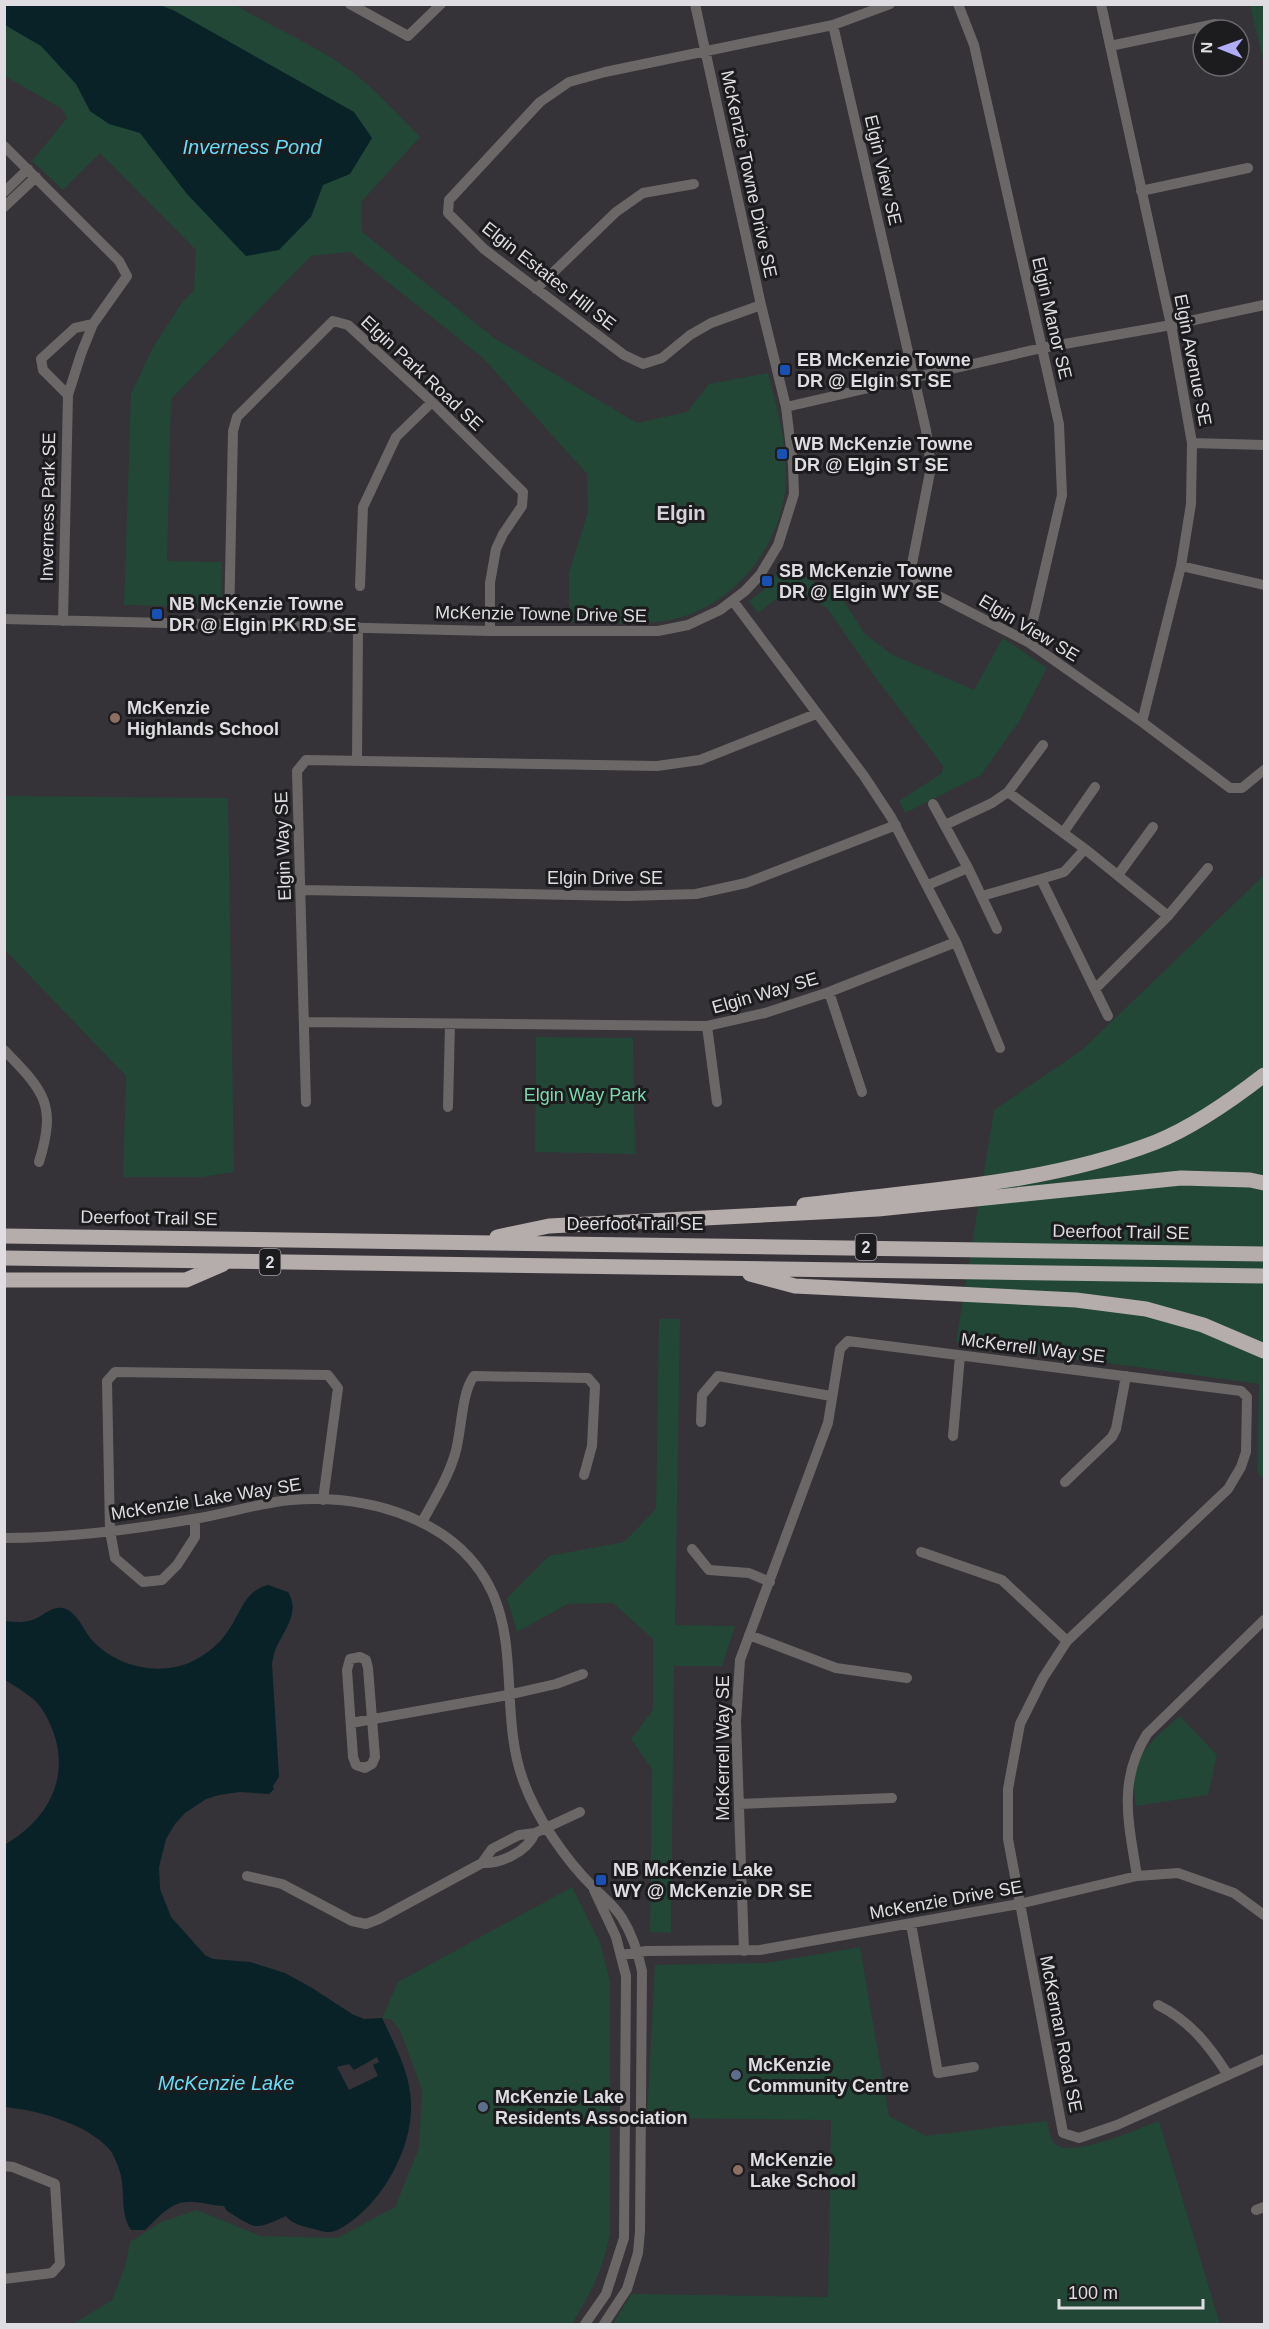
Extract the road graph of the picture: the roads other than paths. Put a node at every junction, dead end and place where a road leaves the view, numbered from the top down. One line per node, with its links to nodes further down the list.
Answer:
1 (350, 4): 2 (street)
2 (441, 4)
3 (695, 4): 10 (street, McKenzie Towne Drive SE)
4 (890, 4): 7 (street)
5 (958, 4): 23 (street, Elgin Manor SE)
6 (1101, 4): 9 (street, Elgin Avenue SE)
7 (833, 25): 10 (street); 24 (street, Elgin View SE)
8 (1191, 29): 9 (street)
9 (1110, 46): 15 (street, Elgin Avenue SE)
10 (706, 50): 18 (street, Elgin Estates Hill SE); 19 (street, McKenzie Towne Drive SE)
11 (4, 146): 13 (street, Inverness Park SE)
12 (1248, 168): 15 (street)
13 (32, 173): 16 (street); 17 (street); 21 (street, Inverness Park SE)
14 (694, 184): 18 (street)
15 (1141, 191): 22 (street, Elgin Avenue SE)
16 (4, 192)
17 (4, 207)
18 (536, 289): 19 (street, Elgin Estates Hill SE)
19 (761, 304): 27 (street, McKenzie Towne Drive SE)
20 (1264, 305): 22 (street)
21 (93, 324): 25 (street, Inverness Park SE); 25 (street)
22 (1171, 325): 23 (street); 28 (street, Elgin Avenue SE)
23 (1042, 348): 24 (street); 39 (street, Elgin Manor SE)
24 (913, 376): 27 (street); 39 (street, Elgin View SE)
25 (68, 394): 35 (street, Inverness Park SE)
26 (432, 402): 32 (street); 36 (street, Elgin Park Road SE); 38 (street, Elgin Park Road SE)
27 (786, 407): 33 (street, McKenzie Towne Drive SE)
28 (1192, 443): 29 (street); 30 (street, Elgin Avenue SE)
29 (1264, 445)
30 (1181, 566): 31 (street); 41 (street, Elgin Avenue SE)
31 (1264, 585)
32 (360, 586)
33 (733, 601): 38 (street, McKenzie Towne Drive SE); 40 (street)
34 (4, 619): 35 (street, McKenzie Towne Drive SE)
35 (63, 621): 36 (street, McKenzie Towne Drive SE)
36 (229, 624): 37 (street, McKenzie Towne Drive SE)
37 (358, 627): 38 (street, McKenzie Towne Drive SE); 43 (street)
38 (490, 631)
39 (1028, 642): 41 (street, Elgin View SE)
40 (816, 714): 43 (street, Elgin Way SE); 48 (street)
41 (1142, 722): 44 (street, Elgin View SE)
42 (1043, 745): 46 (street)
43 (357, 761): 58 (street, Elgin Way SE)
44 (1264, 770)
45 (1095, 787): 51 (street)
46 (1008, 792): 49 (street); 51 (street)
47 (933, 804): 49 (street)
48 (896, 825): 57 (street); 58 (street, Elgin Drive SE)
49 (945, 825): 53 (street)
50 (1153, 827): 55 (street)
51 (1063, 833): 52 (street)
52 (1085, 849): 55 (street); 56 (street)
53 (968, 868): 57 (street); 59 (street)
54 (1208, 868): 60 (street)
55 (1118, 875): 60 (street)
56 (1041, 879): 59 (street); 63 (street)
57 (928, 885): 62 (street)
58 (302, 891): 66 (street, Elgin Way SE)
59 (982, 896): 61 (street)
60 (1168, 916): 63 (street)
61 (997, 929)
62 (956, 942): 64 (street, Elgin Way SE); 69 (street)
63 (1096, 988): 65 (street)
64 (829, 992): 68 (street, Elgin Way SE); 72 (street)
65 (1108, 1016)
66 (305, 1022): 67 (street, Elgin Way SE); 73 (street, Elgin Way SE)
67 (450, 1024): 68 (street, Elgin Way SE); 75 (street)
68 (707, 1026): 74 (street)
69 (1000, 1048)
70 (4, 1050): 76 (street)
71 (1264, 1075): 78 (highway)
72 (862, 1092)
73 (306, 1102)
74 (717, 1102)
75 (448, 1107)
76 (39, 1162)
77 (1264, 1183): 78 (highway)
78 (768, 1217): 80 (highway)
79 (4, 1236): 80 (highway, Deerfoot Trail SE / 2)
80 (468, 1243): 81 (highway, Deerfoot Trail SE / 2)
81 (1264, 1254)
82 (4, 1258): 83 (highway, 2)
83 (229, 1262): 84 (highway, 2); 86 (highway)
84 (732, 1269): 85 (highway, 2); 87 (highway)
85 (1264, 1276)
86 (4, 1280)
87 (1264, 1352)
88 (960, 1356): 89 (street, McKerrell Way SE); 90 (street, McKerrell Way SE); 92 (street)
89 (1126, 1376): 94 (street); 105 (street, McKerrell Way SE)
90 (831, 1396): 91 (street); 102 (street, McKerrell Way SE)
91 (701, 1422)
92 (953, 1436)
93 (584, 1475): 97 (street)
94 (1065, 1482)
95 (323, 1500): 96 (street, McKenzie Lake Way SE); 97 (street, McKenzie Lake Way SE); 98 (street)
96 (195, 1519): 98 (street, McKenzie Lake Way SE); 98 (street)
97 (422, 1522): 108 (street, McKenzie Lake Way SE)
98 (110, 1531): 99 (street, McKenzie Lake Way SE)
99 (4, 1538)
100 (692, 1549): 102 (street)
101 (921, 1552): 105 (street)
102 (770, 1582): 104 (street, McKerrell Way SE)
103 (1264, 1620): 116 (street)
104 (749, 1635): 107 (street); 112 (street, McKerrell Way SE)
105 (1067, 1641): 118 (street, McKerrell Way SE)
106 (583, 1674): 108 (street)
107 (907, 1678)
108 (508, 1695): 109 (street); 114 (street, McKenzie Lake Way SE)
109 (372, 1720): 110 (street); 110 (street); 110 (street)
110 (351, 1723)
111 (892, 1798): 112 (street)
112 (739, 1804): 121 (street, McKerrell Way SE)
113 (580, 1812): 114 (street)
114 (547, 1827): 115 (street); 117 (street, McKenzie Lake Way SE)
115 (247, 1876)
116 (1137, 1876): 118 (street, McKenzie Drive SE); 119 (street, McKenzie Drive SE)
117 (593, 1887): 122 (street, McKenzie Lake Way SE); 123 (street, McKenzie Lake Way SE)
118 (1019, 1904): 120 (street, McKenzie Drive SE); 127 (street, McKernan Road SE)
119 (1264, 1915)
120 (911, 1924): 121 (street, McKenzie Drive SE); 126 (street)
121 (744, 1951): 122 (street, McKenzie Drive SE)
122 (638, 1952): 123 (street, McKenzie Drive SE); 129 (street, McKenzie Lake Way SE)
123 (622, 1955): 128 (street, McKenzie Lake Way SE)
124 (1158, 2005): 127 (street)
125 (1264, 2059): 127 (street, McKernan Road SE)
126 (974, 2067)
127 (1228, 2075)
128 (625, 2108): 129 (street); 132 (street, McKenzie Lake Way SE)
129 (641, 2109): 133 (street, McKenzie Lake Way SE)
130 (4, 2166): 131 (street)
131 (4, 2279)
132 (585, 2325)
133 (604, 2325)

